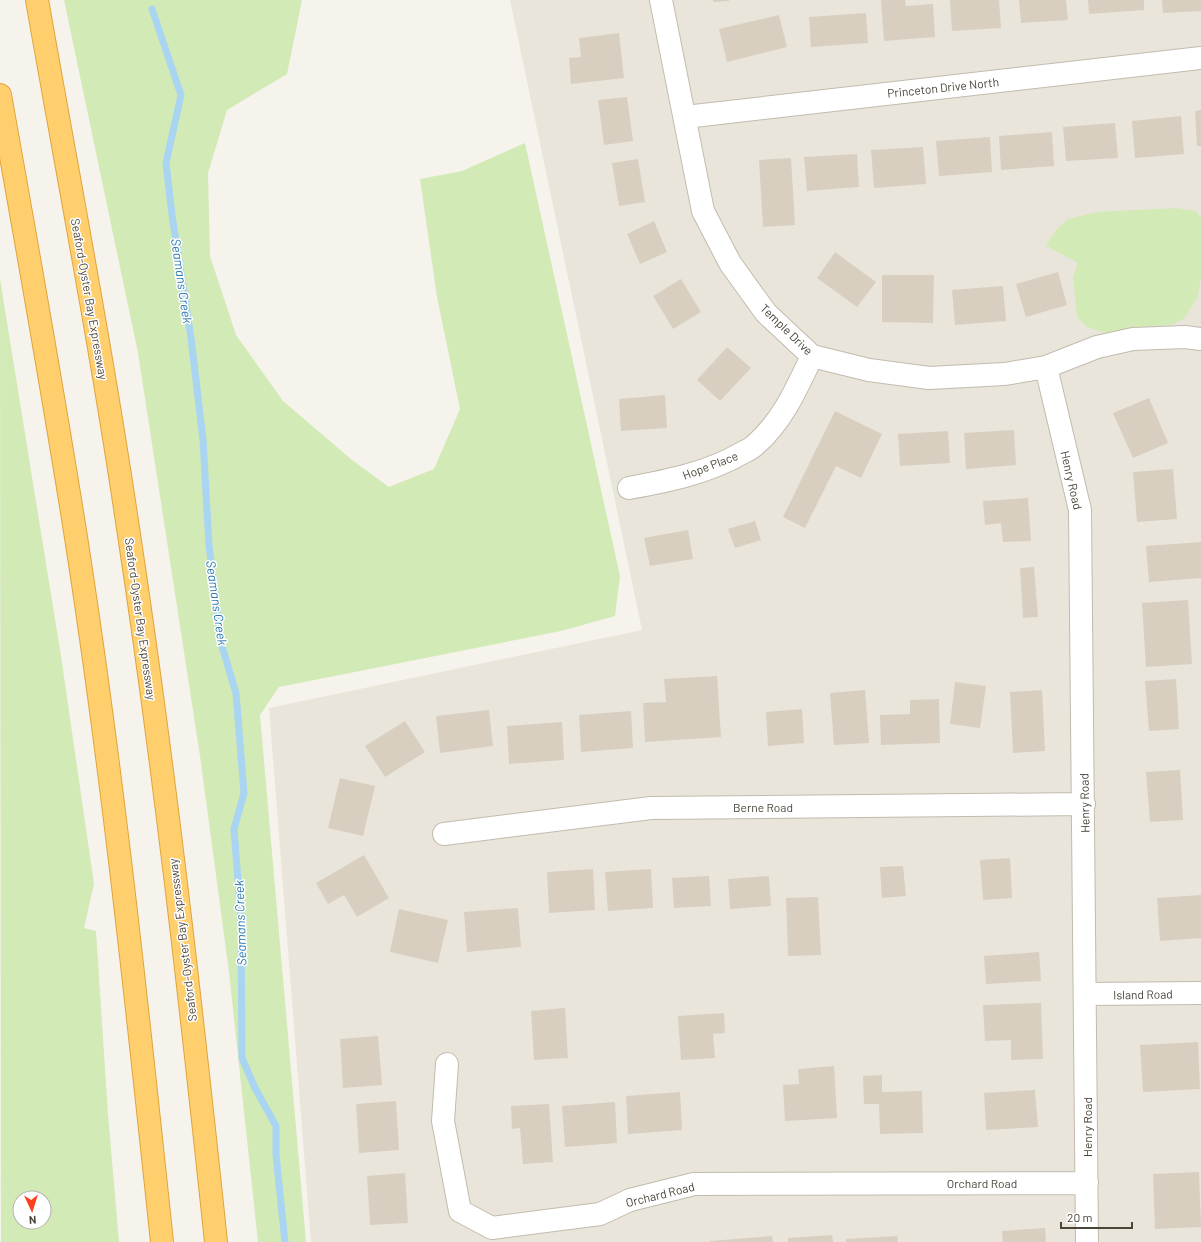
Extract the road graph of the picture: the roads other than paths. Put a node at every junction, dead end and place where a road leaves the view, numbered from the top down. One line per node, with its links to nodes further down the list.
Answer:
1 (37, 0): 17 (highway, Seaford-Oyster Bay Expressway)
2 (661, 0): 5 (street, Temple Drive)
3 (1201, 58): 5 (street, Princeton Drive North)
4 (0, 95): 16 (highway)
5 (685, 116): 7 (street, Temple Drive)
6 (1201, 339): 8 (street, Temple Drive)
7 (812, 356): 8 (street, Temple Drive); 9 (street, Hope Place)
8 (1046, 367): 10 (street, Henry Road)
9 (629, 488)
10 (1084, 804): 11 (street, Berne Road); 13 (street, Henry Road)
11 (444, 834)
12 (1201, 993): 13 (street, Island Road)
13 (1086, 994): 15 (street, Henry Road)
14 (447, 1064): 15 (street, Orchard Road)
15 (1087, 1183): 18 (street, Henry Road)
16 (162, 1242)
17 (216, 1242)
18 (1087, 1242)

